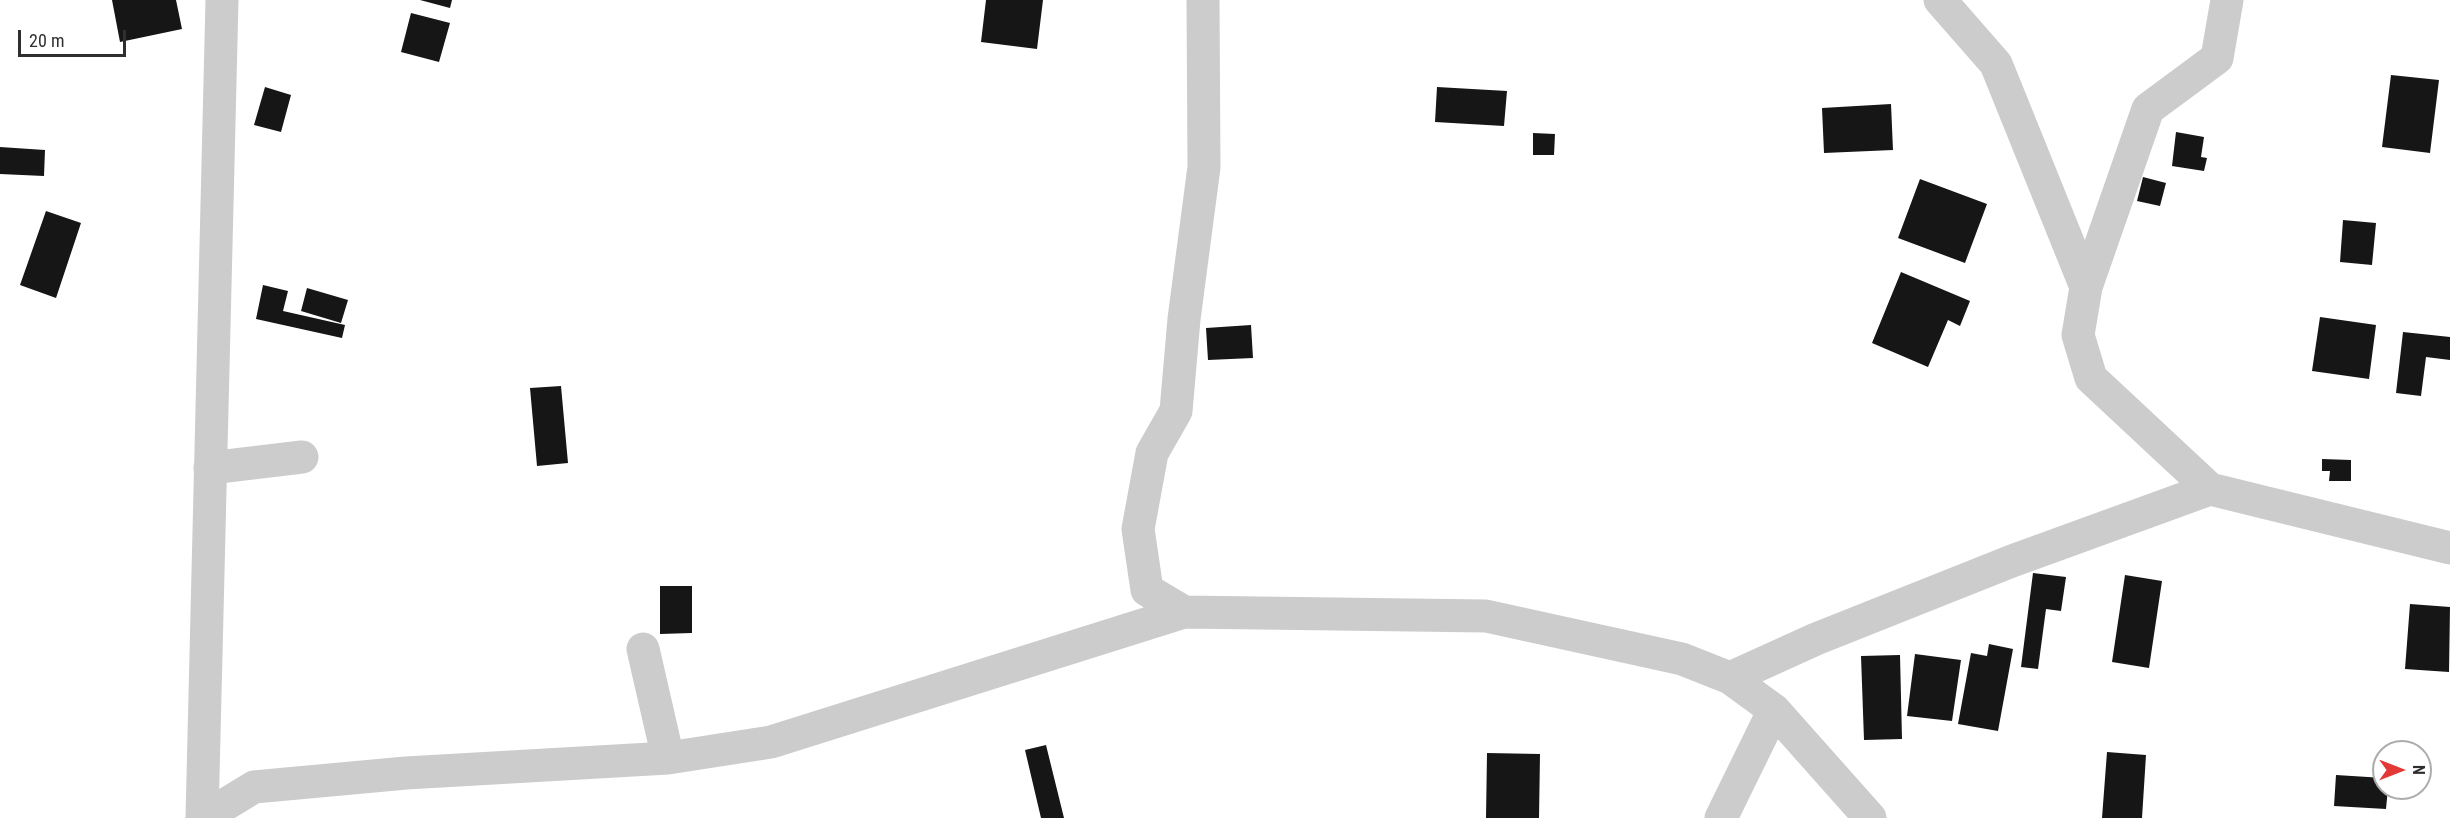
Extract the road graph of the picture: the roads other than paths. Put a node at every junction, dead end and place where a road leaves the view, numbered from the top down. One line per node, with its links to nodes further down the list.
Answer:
1 (222, 0): 7 (street)
2 (1203, 0): 10 (street)
3 (1941, 0): 5 (street)
4 (2227, 0): 5 (street)
5 (2086, 287): 8 (street)
6 (302, 458): 7 (street)
7 (210, 468): 15 (street)
8 (2210, 489): 9 (street); 12 (street)
9 (2450, 548)
10 (1184, 612): 12 (street); 14 (street)
11 (643, 648): 14 (street)
12 (1730, 678): 13 (street)
13 (1774, 710): 16 (street); 17 (street)
14 (668, 758): 15 (street)
15 (202, 818)
16 (1721, 818)
17 (1870, 818)

